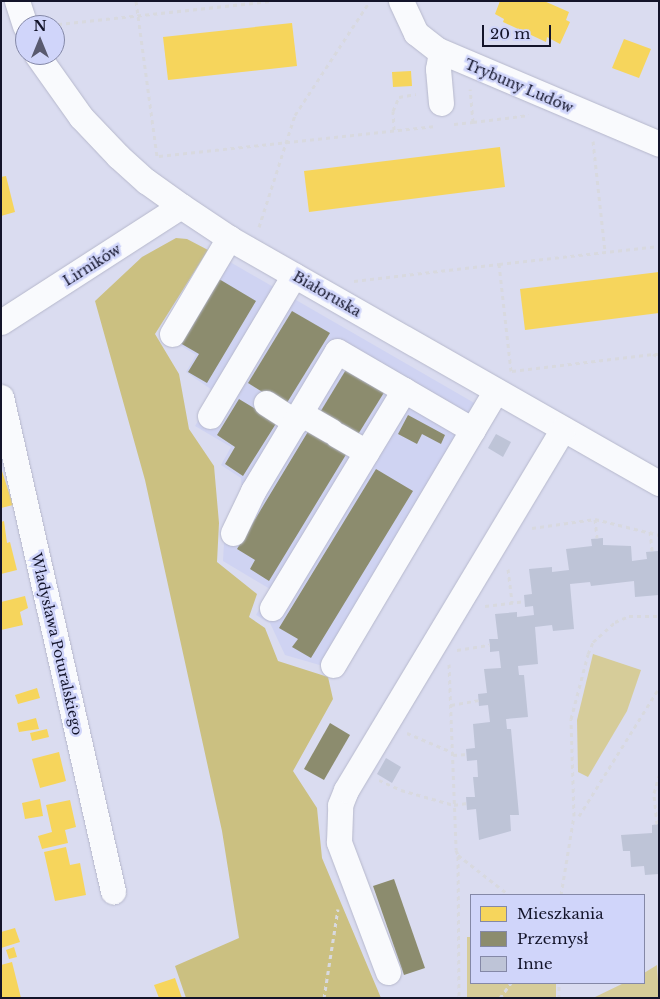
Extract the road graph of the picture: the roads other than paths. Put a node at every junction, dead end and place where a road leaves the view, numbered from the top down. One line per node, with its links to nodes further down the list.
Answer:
1 (17, 1): 3 (street)
2 (401, 1): 4 (street, Trybuny Ludów)
3 (21, 15)
4 (441, 52): 6 (street); 7 (street, Trybuny Ludów)
5 (44, 65): 8 (street, Białoruska)
6 (440, 98)
7 (659, 144)
8 (182, 206): 9 (street, Białoruska); 11 (street, Lirników)
9 (229, 238): 10 (street, Białoruska); 12 (street)
10 (294, 275): 13 (street, Białoruska); 14 (street)
11 (1, 322)
12 (172, 334)
13 (500, 381): 19 (street); 20 (street, Białoruska)
14 (230, 383): 17 (street); 18 (street)
15 (404, 390): 18 (street); 19 (street); 21 (street)
16 (1, 397): 26 (street, Władysława Poturalskiego)
17 (210, 416)
18 (297, 417): 21 (street); 23 (street)
19 (473, 430): 25 (street)
20 (563, 430): 22 (street, Białoruska); 27 (street)
21 (366, 452): 24 (street)
22 (659, 483)
23 (233, 533)
24 (272, 608)
25 (333, 665)
26 (113, 891)
27 (388, 972)

